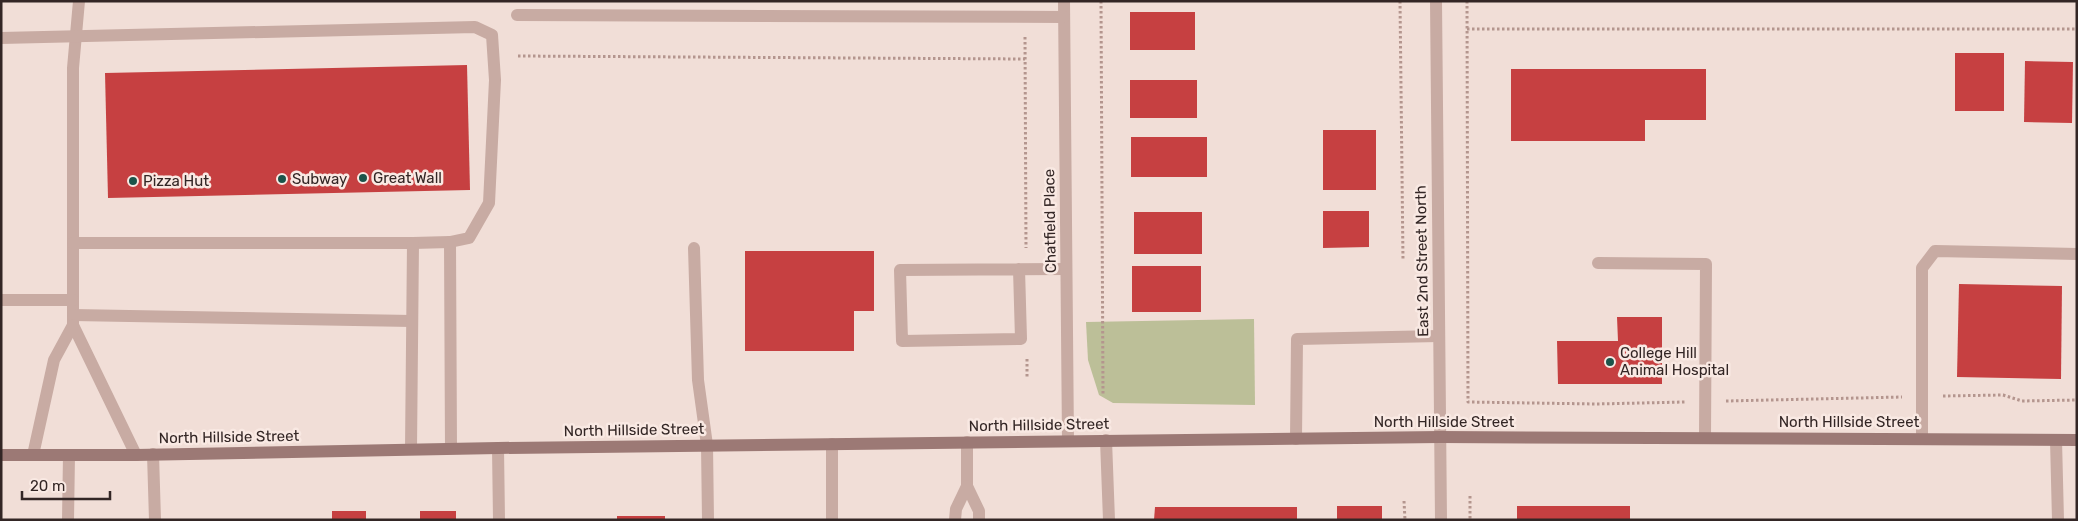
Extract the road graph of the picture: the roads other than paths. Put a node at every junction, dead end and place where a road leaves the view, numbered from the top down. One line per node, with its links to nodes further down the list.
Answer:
1 (78, 1): 6 (street)
2 (1064, 1): 5 (street, Chatfield Place)
3 (1436, 1): 20 (street, East 2nd Street North)
4 (517, 15): 5 (street)
5 (1064, 17): 15 (street, Chatfield Place)
6 (76, 37): 7 (street); 8 (street); 9 (street)
7 (1, 38)
8 (73, 242): 10 (street); 17 (street)
9 (450, 242): 10 (street); 32 (street)
10 (413, 243): 19 (street)
11 (694, 248): 31 (street)
12 (2077, 254): 24 (street)
13 (1598, 263): 22 (street)
14 (1023, 269): 14 (street); 15 (street)
15 (1066, 269): 28 (street, Chatfield Place)
16 (1, 300): 17 (street)
17 (73, 300): 18 (street)
18 (73, 320): 19 (street); 37 (street); 39 (street)
19 (412, 321): 34 (street)
20 (1439, 336): 21 (street, East 2nd Street North); 23 (street)
21 (1440, 437): 22 (main road, North Hillside Street); 23 (main road, North Hillside Street); 49 (street, East 2nd Street North)
22 (1705, 437): 24 (main road, North Hillside Street)
23 (1296, 439): 25 (main road, North Hillside Street)
24 (1922, 439): 26 (main road, North Hillside Street)
25 (1106, 440): 28 (main road, North Hillside Street); 48 (street)
26 (2056, 440): 27 (main road, North Hillside Street); 50 (street)
27 (2077, 440)
28 (1068, 441): 29 (main road, North Hillside Street)
29 (967, 442): 30 (main road, North Hillside Street); 40 (street)
30 (832, 444): 31 (main road, North Hillside Street); 45 (street)
31 (707, 445): 33 (main road, North Hillside Street); 44 (street)
32 (451, 448): 33 (main road, North Hillside Street); 34 (main road, North Hillside Street)
33 (498, 448): 43 (street)
34 (411, 449): 35 (main road, North Hillside Street)
35 (153, 454): 39 (main road, North Hillside Street); 42 (street)
36 (1, 455): 37 (main road, North Hillside Street)
37 (33, 455): 38 (main road, North Hillside Street)
38 (68, 455): 39 (main road, North Hillside Street); 41 (street)
39 (136, 455)
40 (967, 486): 46 (street); 47 (street)
41 (68, 520)
42 (155, 520)
43 (499, 520)
44 (708, 520)
45 (832, 520)
46 (955, 520)
47 (979, 520)
48 (1109, 520)
49 (1440, 520)
50 (2058, 520)

